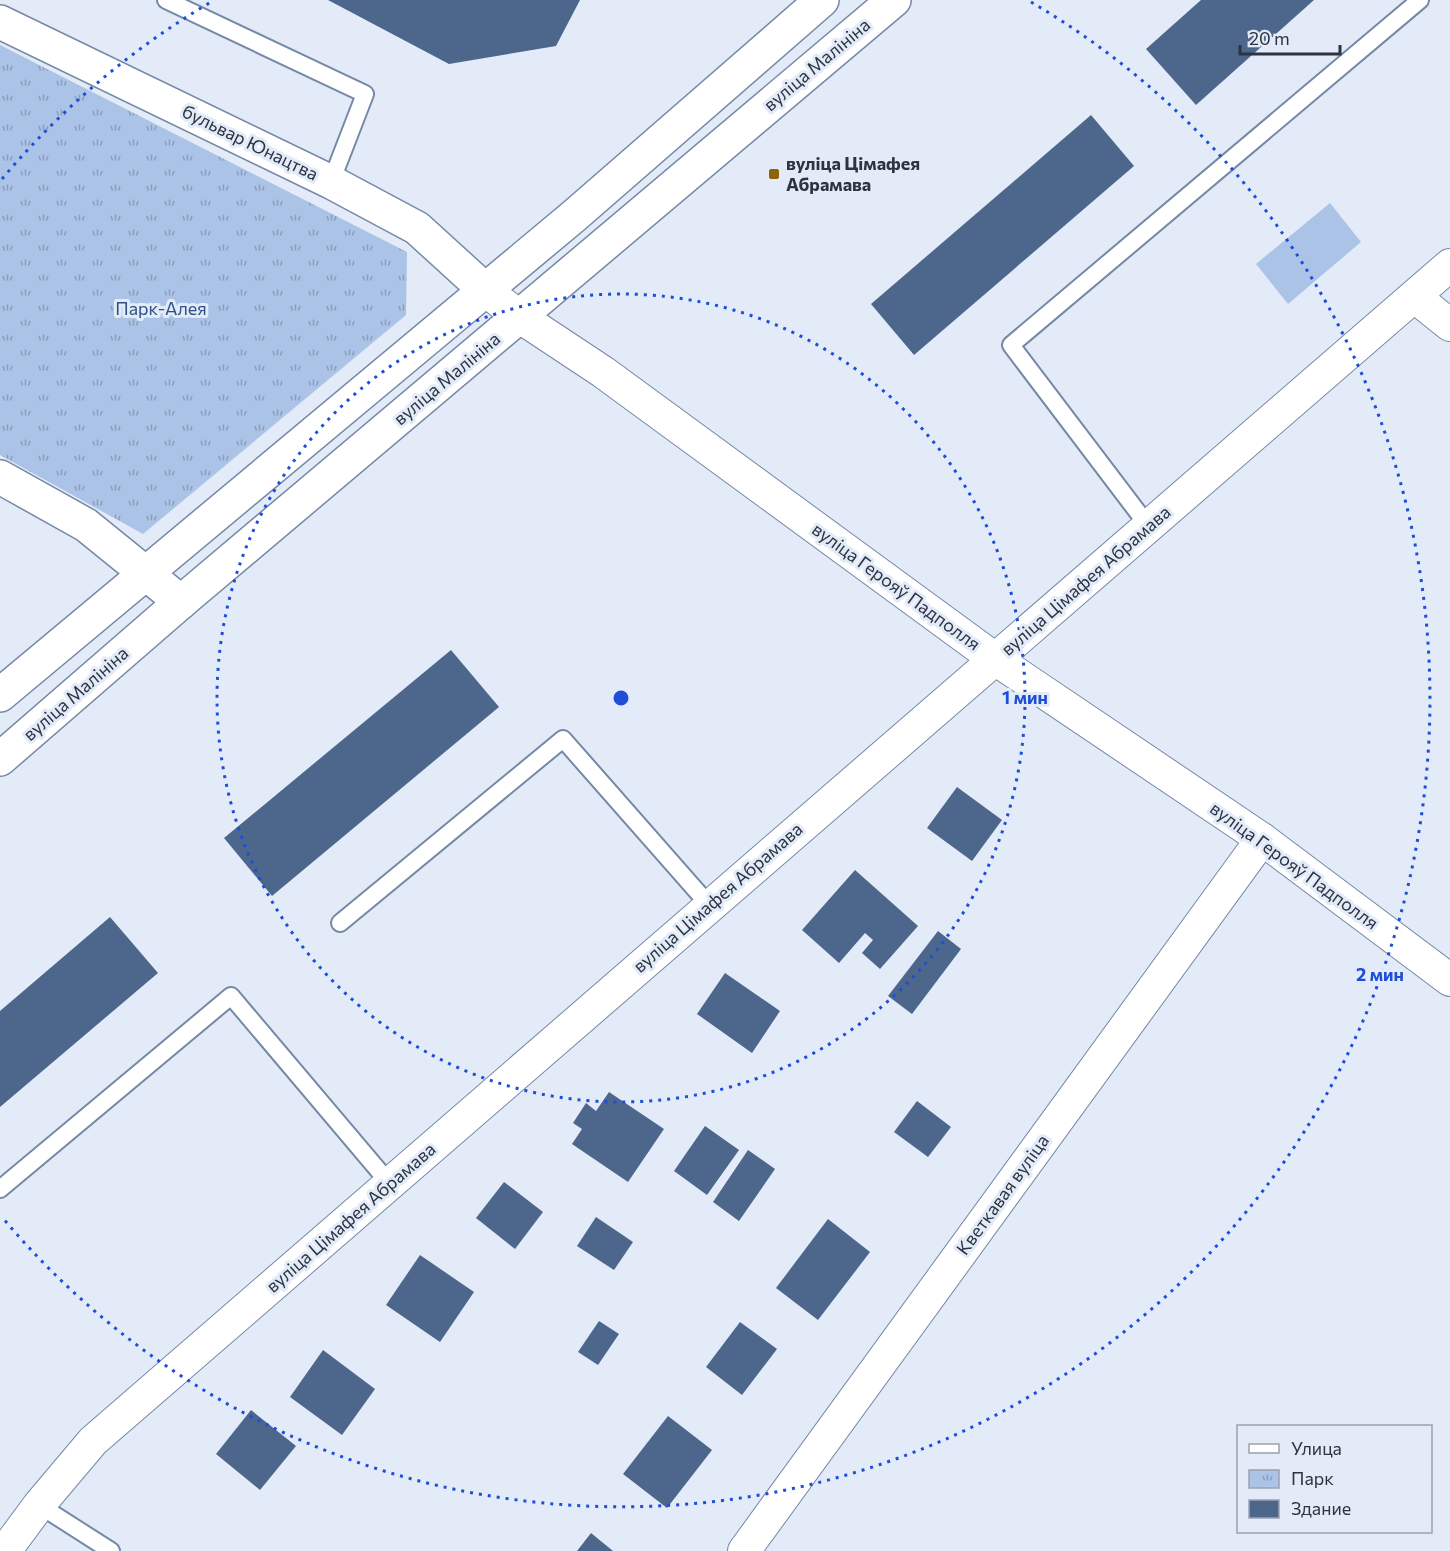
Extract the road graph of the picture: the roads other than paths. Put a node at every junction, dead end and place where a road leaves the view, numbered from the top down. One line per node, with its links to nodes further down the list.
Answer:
1 (166, 0): 6 (lane)
2 (822, 0): 8 (main road)
3 (894, 0): 10 (main road, вуліца Малініна)
4 (1420, 0): 13 (lane)
5 (0, 22): 6 (main road, бульвар Юнацтва)
6 (332, 182): 8 (main road, бульвар Юнацтва)
7 (1450, 265): 9 (street, вуліца Цімафея Абрамава)
8 (484, 289): 10 (street, вуліца Герояў Падполля); 14 (main road)
9 (1415, 297): 11 (street); 13 (street, вуліца Цімафея Абрамава)
10 (520, 317): 15 (main road, вуліца Малініна); 16 (street, вуліца Герояў Падполля)
11 (1450, 325)
12 (0, 477): 14 (main road)
13 (1149, 527): 16 (street, вуліца Цімафея Абрамава)
14 (145, 572): 15 (main road); 17 (main road)
15 (181, 602): 18 (main road, вуліца Малініна)
16 (995, 659): 19 (street, вуліца Герояў Падполля); 20 (street, вуліца Цімафея Абрамава)
17 (0, 695)
18 (0, 759)
19 (1262, 839): 22 (street, вуліца Герояў Падполля); 28 (street, Кветкавая вуліца)
20 (709, 905): 21 (lane); 23 (street, вуліца Цімафея Абрамава)
21 (340, 924)
22 (1450, 980)
23 (390, 1184): 24 (lane); 25 (street, вуліца Цімафея Абрамава)
24 (0, 1189)
25 (39, 1505): 26 (street, вуліца Цімафея Абрамава); 27 (lane)
26 (5, 1551)
27 (111, 1551)
28 (744, 1551)

